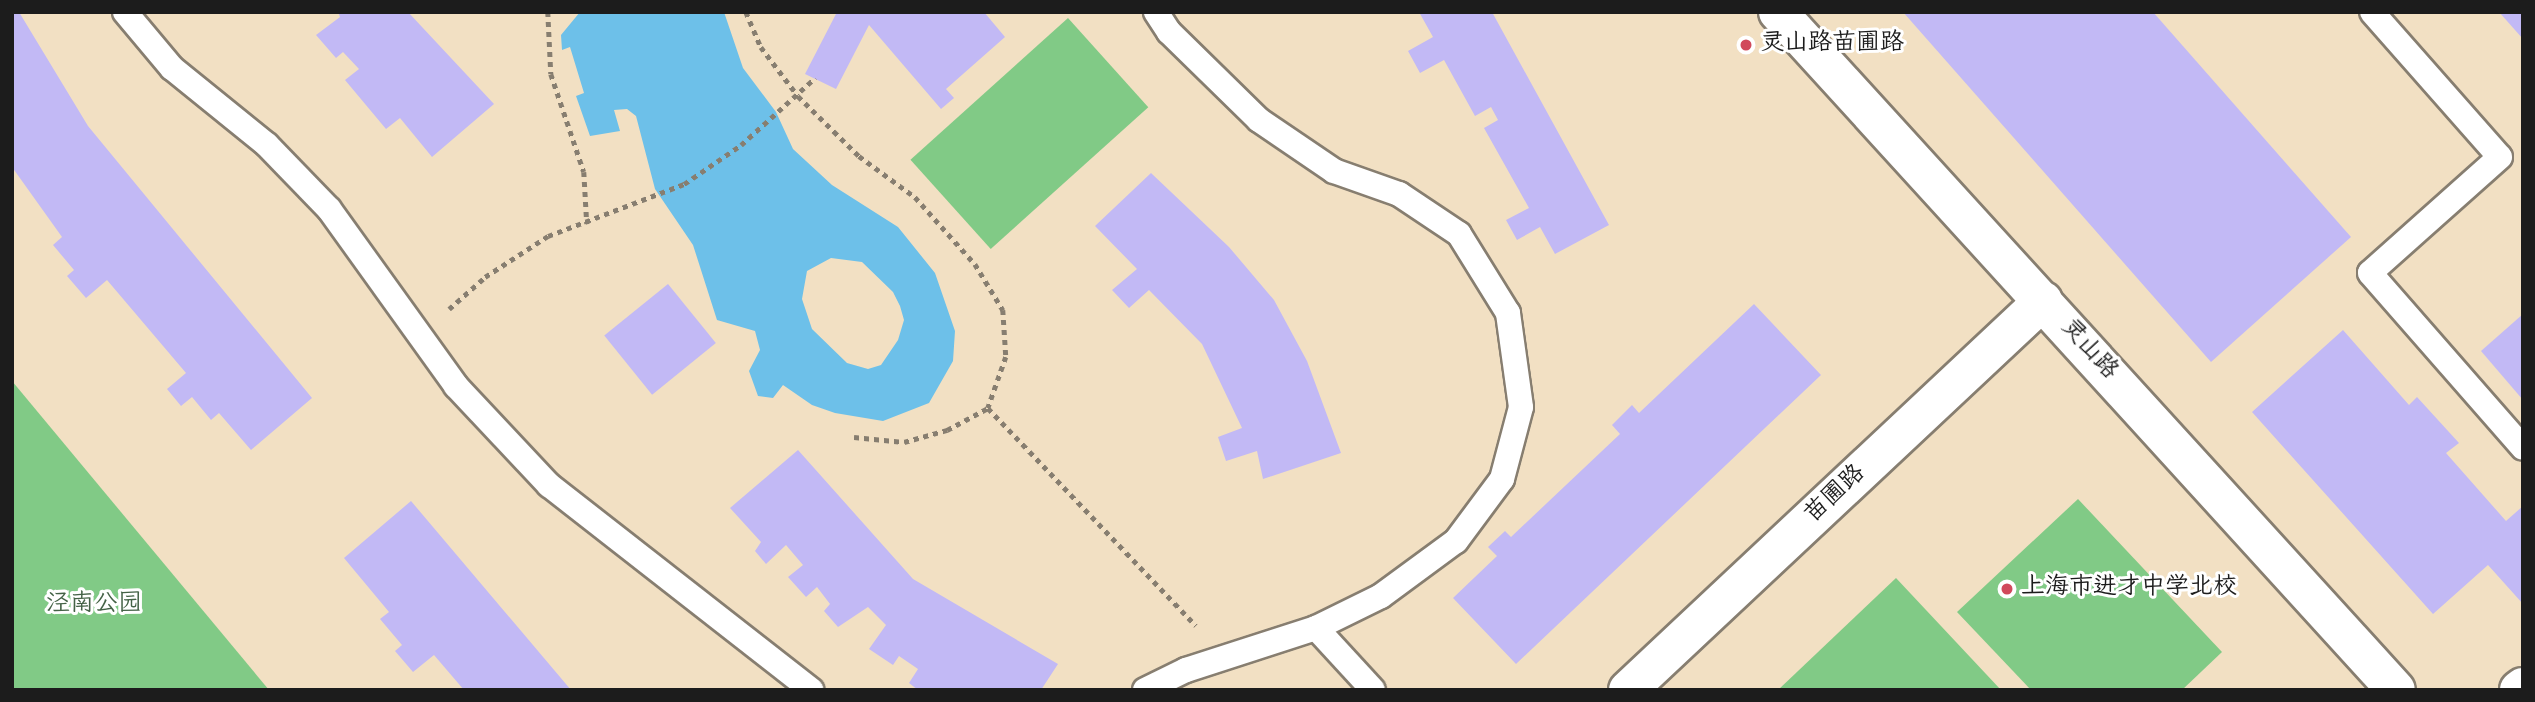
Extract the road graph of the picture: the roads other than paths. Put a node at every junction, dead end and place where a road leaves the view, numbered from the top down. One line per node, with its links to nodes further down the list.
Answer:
1 (125, 12): 8 (lane)
2 (1156, 12): 7 (lane)
3 (1778, 12): 5 (street, 灵山路)
4 (2372, 12): 6 (lane)
5 (2043, 301): 11 (street, 苗圃路); 12 (street, 灵山路)
6 (2523, 448)
7 (1316, 628): 9 (lane); 10 (lane)
8 (811, 690)
9 (1145, 690)
10 (1374, 690)
11 (1628, 690)
12 (2396, 690)

